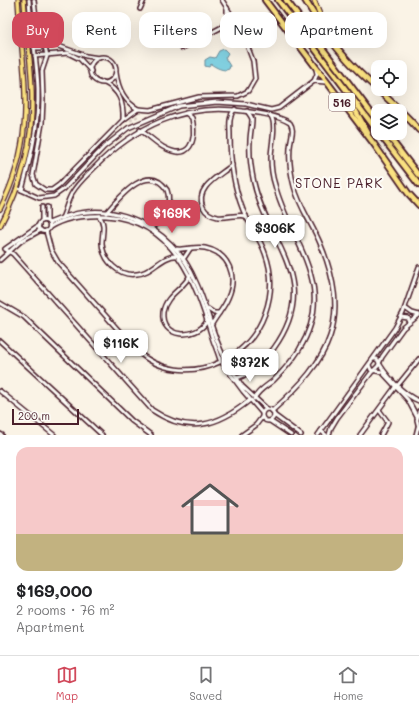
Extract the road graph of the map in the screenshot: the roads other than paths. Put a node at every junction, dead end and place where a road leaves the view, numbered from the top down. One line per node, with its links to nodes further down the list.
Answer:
1 (18, 0): 79 (main road)
2 (24, 0): 69 (main road)
3 (29, 0): 14 (street)
4 (34, 0): 15 (street)
5 (144, 0): 13 (street)
6 (222, 0): 12 (street)
7 (265, 0): 30 (highway, 516)
8 (278, 0): 36 (highway, 516)
9 (286, 0): 46 (highway, 516)
10 (305, 0): 18 (highway, 516)
11 (314, 0): 19 (main road)
12 (227, 8): 16 (street); 17 (street)
13 (140, 9)
14 (30, 12)
15 (35, 12)
16 (227, 12)
17 (230, 12)
18 (313, 12)
19 (319, 12)
20 (34, 48): 28 (street)
21 (45, 48): 27 (street)
22 (53, 48): 26 (street)
23 (62, 48): 29 (street)
24 (248, 48): 39 (street)
25 (338, 48): 59 (highway, 516)
26 (54, 54): 27 (street); 31 (street)
27 (47, 55): 28 (street); 70 (street)
28 (35, 56): 71 (street)
29 (99, 58): 31 (street); 32 (street)
30 (315, 67): 33 (street); 35 (highway, 516)
31 (91, 71): 34 (street)
32 (116, 72): 34 (street); 37 (street)
33 (314, 81): 35 (street); 49 (street)
34 (103, 82): 38 (street)
35 (327, 82): 63 (highway, 516)
36 (342, 85): 56 (highway, 516); 63 (highway, 516)
37 (131, 104): 38 (street); 39 (street)
38 (124, 109): 53 (street)
39 (138, 109): 49 (street)
40 (226, 109): 41 (street); 42 (street); 47 (street)
41 (235, 109): 43 (street); 47 (street)
42 (196, 110): 44 (street); 50 (street)
43 (247, 111): 45 (street); 52 (street)
44 (186, 113): 50 (street); 57 (street)
45 (258, 113): 48 (street); 52 (street)
46 (371, 113)
47 (231, 115): 64 (street)
48 (270, 116): 51 (street); 55 (street)
49 (137, 117): 54 (street); 54 (street)
50 (192, 118): 60 (street)
51 (279, 118): 55 (street); 155 (street)
52 (252, 119): 143 (street)
53 (123, 120): 54 (street); 70 (street)
54 (132, 120): 74 (street)
55 (273, 122): 149 (street)
56 (371, 123)
57 (148, 126): 58 (street); 60 (street)
58 (140, 130): 60 (street); 77 (street)
59 (419, 130)
60 (148, 135)
61 (384, 140): 68 (highway, 516)
62 (391, 140): 67 (highway)
63 (374, 144): 76 (highway, 516)
64 (232, 165): 65 (street); 66 (street)
65 (225, 170): 66 (street); 84 (street)
66 (234, 175): 78 (street)
67 (419, 176)
68 (419, 185)
69 (17, 188): 71 (street); 95 (main road)
70 (41, 188): 72 (street)
71 (22, 190): 72 (street)
72 (36, 196): 73 (street)
73 (42, 198): 74 (street); 90 (street)
74 (47, 198): 91 (street)
75 (112, 205): 80 (street); 81 (street); 92 (street)
76 (419, 205)
77 (65, 208): 82 (street); 88 (street)
78 (243, 209): 84 (street); 86 (street)
79 (0, 210)
80 (106, 213): 81 (street); 83 (street)
81 (114, 214): 89 (street)
82 (71, 215): 83 (street); 88 (street)
83 (79, 215): 85 (street); 96 (street)
84 (238, 215): 86 (street)
85 (99, 216): 87 (street); 94 (street)
86 (246, 216): 135 (street)
87 (110, 217): 89 (street); 94 (street)
88 (62, 218): 91 (street)
89 (125, 218): 97 (street); 101 (street)
90 (42, 221): 91 (street); 93 (street)
91 (48, 222): 96 (street)
92 (158, 222): 97 (street); 100 (street)
93 (39, 225): 98 (street); 106 (street)
94 (103, 225): 109 (street)
95 (0, 226)
96 (50, 227): 99 (street)
97 (151, 227): 100 (street)
98 (41, 230): 99 (street); 102 (street)
99 (46, 231): 137 (street)
100 (157, 231): 101 (street)
101 (165, 240): 103 (street); 104 (street)
102 (14, 246): 106 (street); 107 (street)
103 (171, 247): 108 (street); 109 (street)
104 (177, 249): 105 (street); 110 (street)
105 (190, 249): 110 (street); 124 (street)
106 (8, 251): 107 (street); 111 (street)
107 (13, 254): 151 (street)
108 (179, 256): 109 (street); 112 (street)
109 (168, 257)
110 (184, 258): 112 (street)
111 (0, 260)
112 (186, 265): 115 (street); 120 (street)
113 (419, 267): 114 (street)
114 (418, 274): 117 (street)
115 (190, 275): 118 (street); 119 (street)
116 (419, 281): 117 (street)
117 (414, 282): 122 (street)
118 (185, 283): 119 (street); 130 (street)
119 (194, 285): 120 (street)
120 (201, 298): 123 (street); 127 (street)
121 (0, 303): 166 (street)
122 (405, 308): 125 (street); 126 (street)
123 (207, 309): 124 (street); 129 (street)
124 (219, 312): 129 (street)
125 (419, 315): 128 (street)
126 (401, 317): 128 (street); 134 (street)
127 (207, 319): 130 (street); 131 (street)
128 (410, 322): 138 (street)
129 (212, 324): 132 (street)
130 (201, 328): 131 (street)
131 (211, 331): 132 (street)
132 (214, 338): 135 (street); 137 (street)
133 (0, 341): 165 (street)
134 (374, 358): 138 (street); 139 (street)
135 (226, 359): 137 (street); 137 (street); 144 (street)
136 (419, 359): 140 (street)
137 (221, 362): 147 (street)
138 (380, 364): 142 (street); 146 (street)
139 (369, 365): 142 (street); 163 (street)
140 (414, 365): 141 (street); 146 (street)
141 (419, 368)
142 (374, 370): 146 (street); 171 (street)
143 (245, 375): 144 (street); 145 (street)
144 (237, 378): 145 (street)
145 (240, 382): 147 (street)
146 (397, 386): 152 (street); 154 (street); 160 (street)
147 (244, 390): 150 (street); 151 (street)
148 (0, 391): 164 (street)
149 (257, 393): 150 (street); 151 (street)
150 (251, 395): 151 (street)
151 (252, 399): 153 (street); 157 (street)
152 (419, 402)
153 (267, 409): 155 (street); 157 (street)
154 (379, 410): 172 (street); 173 (street)
155 (272, 411): 158 (street)
156 (419, 411): 160 (street)
157 (262, 413): 159 (street)
158 (274, 415): 161 (street); 169 (street)
159 (262, 417): 161 (street); 167 (street)
160 (418, 417): 162 (street)
161 (270, 421): 168 (street)
162 (418, 427): 174 (street)
163 (321, 431): 170 (street); 171 (street)
164 (54, 435)
165 (102, 435)
166 (151, 435)
167 (242, 435)
168 (291, 435)
169 (301, 435)
170 (318, 435)
171 (328, 435)
172 (360, 435)
173 (381, 435)
174 (416, 435)

